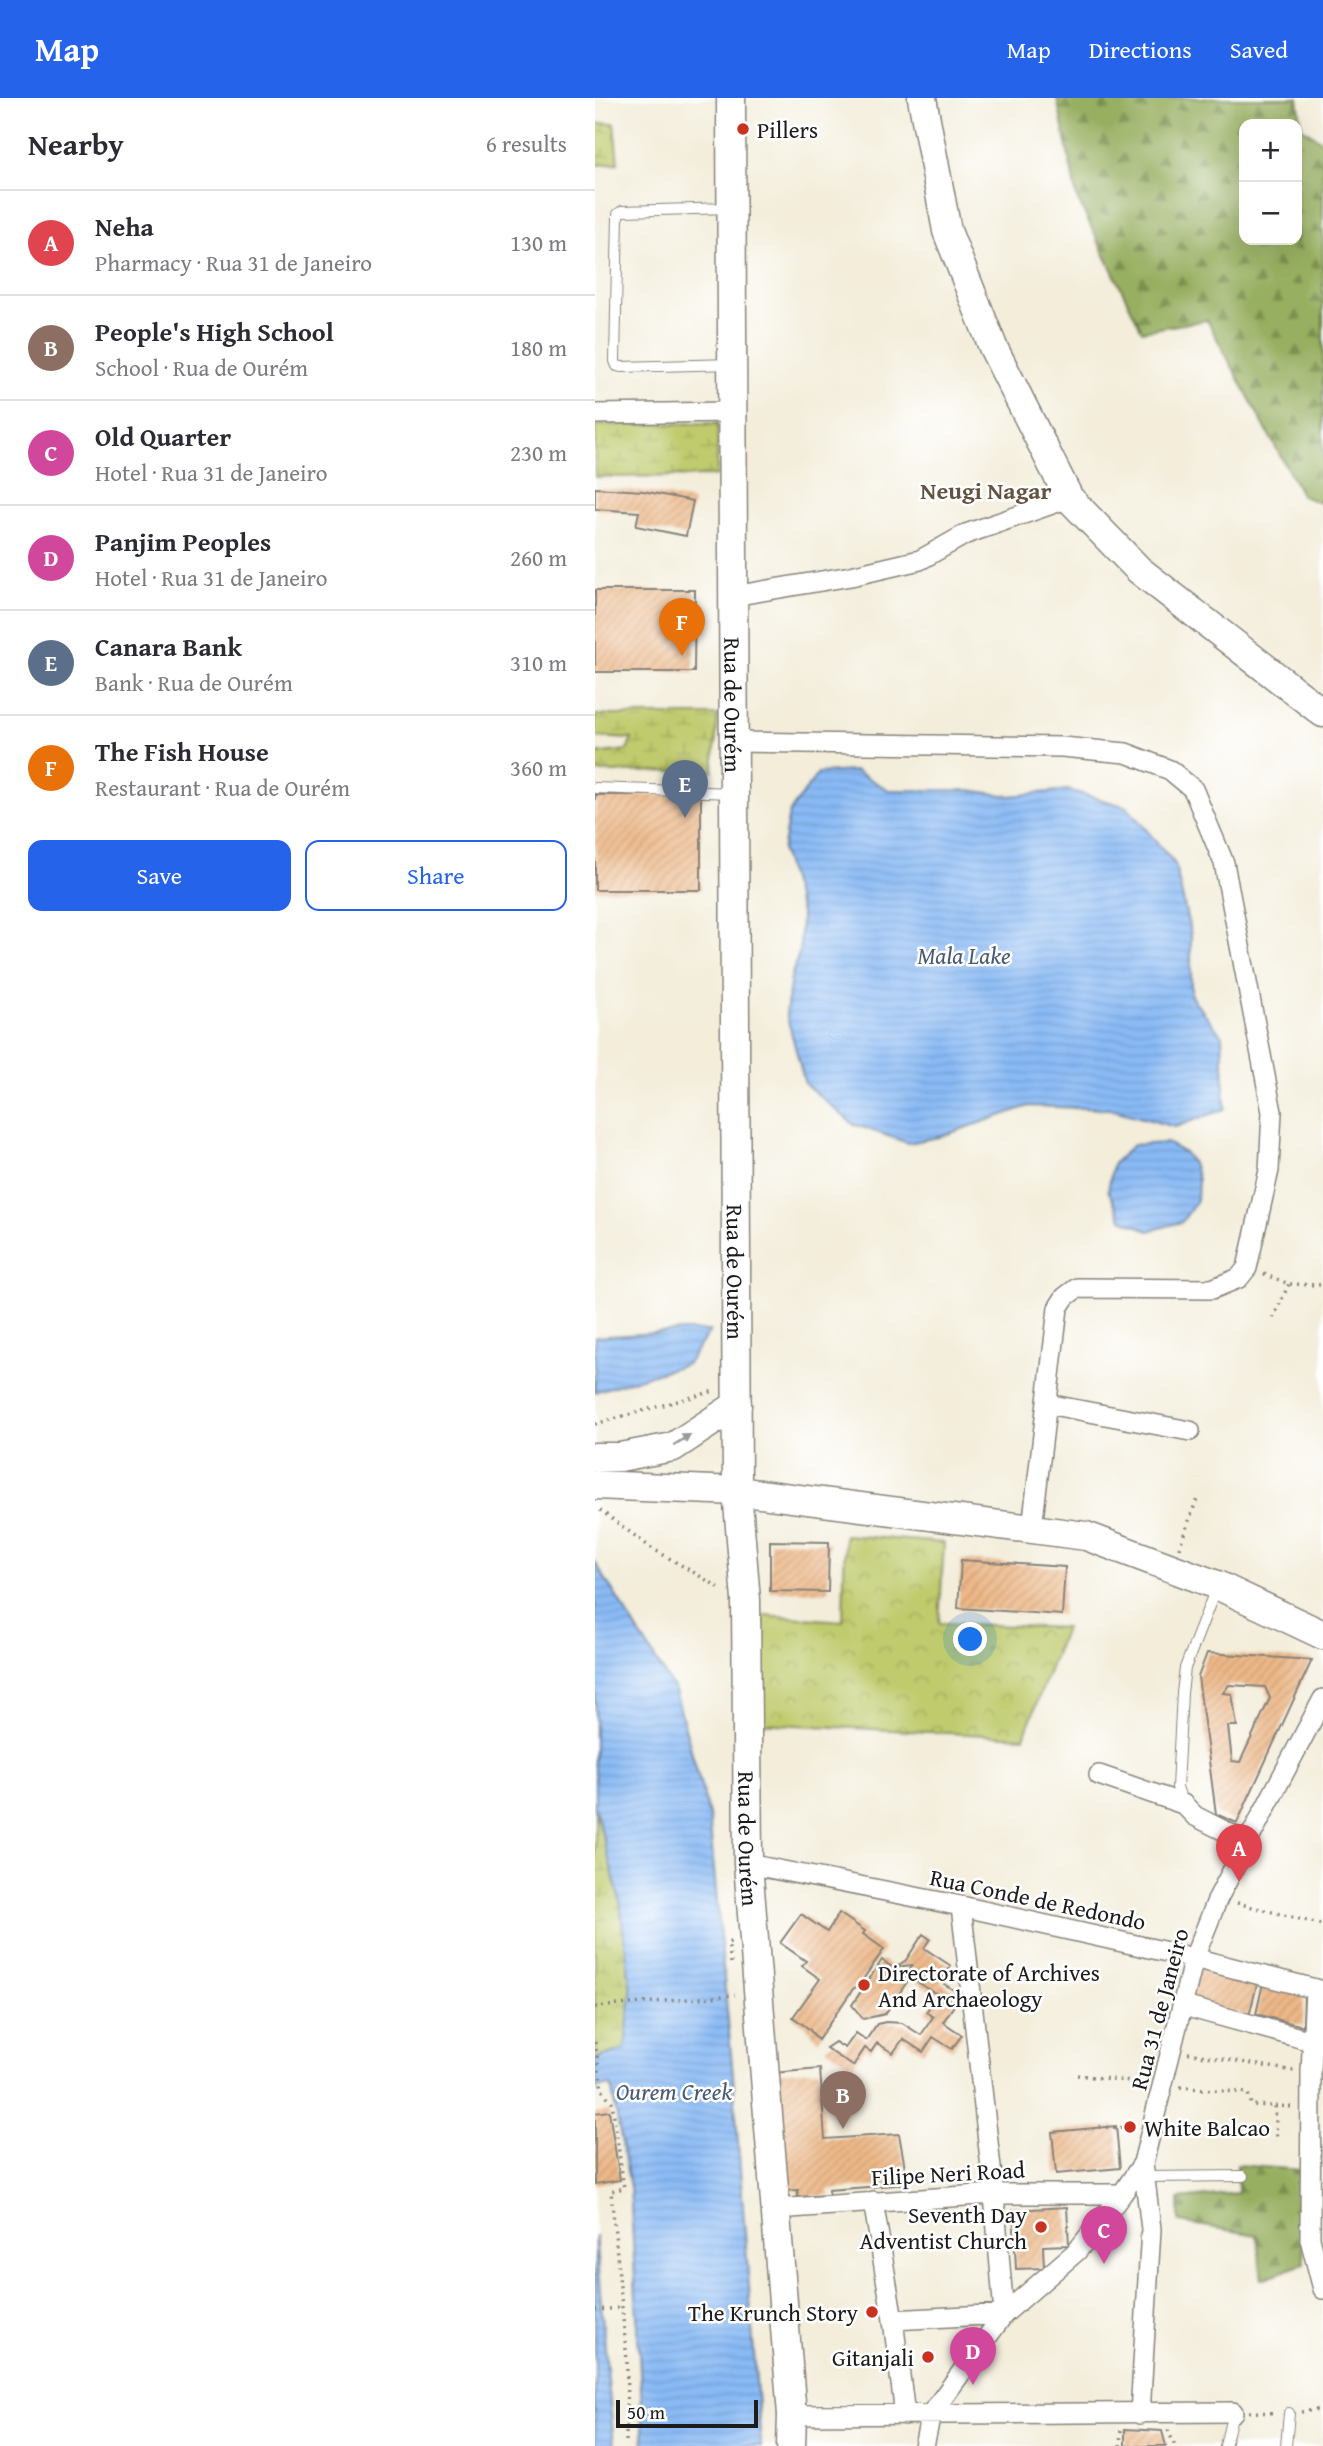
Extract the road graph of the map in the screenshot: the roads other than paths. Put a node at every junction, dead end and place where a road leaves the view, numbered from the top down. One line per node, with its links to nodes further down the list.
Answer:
1 (731, 98): 3 (street, Rua de Ourém)
2 (922, 98): 7 (street)
3 (732, 208): 4 (street, Rua de Ourém); 4 (lane)
4 (732, 364): 5 (street, Rua de Ourém)
5 (732, 412): 6 (street); 8 (street, Rua de Ourém)
6 (595, 414)
7 (1069, 498): 8 (street); 9 (street)
8 (733, 596): 10 (street, Rua de Ourém)
9 (1323, 713)
10 (734, 742): 12 (street, Rua de Ourém); 14 (street)
11 (595, 788): 12 (lane)
12 (734, 793): 13 (street, Rua de Ourém)
13 (737, 1395): 16 (street, one-way to 13); 18 (street, Rua de Ourém)
14 (1047, 1404): 15 (street); 19 (street)
15 (1190, 1431)
16 (607, 1457)
17 (608, 1485): 18 (street)
18 (737, 1491): 19 (street); 26 (street, Rua de Ourém)
19 (1032, 1528): 20 (street)
20 (1217, 1585): 21 (street); 24 (lane)
21 (1323, 1635)
22 (1323, 1699): 25 (street, Rua 31 de Janeiro)
23 (1099, 1775): 24 (street)
24 (1183, 1804): 25 (street)
25 (1248, 1843): 28 (street, Rua 31 de Janeiro)
26 (748, 1864): 27 (street, Rua Conde de Redondo); 37 (street, Rua de Ourém)
27 (961, 1906): 28 (street, Rua Conde de Redondo); 34 (street)
28 (1194, 1958): 29 (street, Rua Conde de Redondo); 30 (street, Rua 31 de Janeiro)
29 (1319, 1990): 31 (street)
30 (1184, 2006): 31 (street); 32 (street, Rua 31 de Janeiro)
31 (1311, 2041): 38 (street)
32 (1144, 2170): 33 (lane); 35 (street, Rua 31 de Janeiro); 44 (street)
33 (1243, 2176)
34 (995, 2194): 35 (street, Filipe Neri Road); 36 (street, Filipe Neri Road); 39 (street)
35 (1122, 2194): 39 (street, Rua 31 de Janeiro)
36 (873, 2201): 37 (street, Filipe Neri Road); 40 (street)
37 (776, 2209): 45 (street, Rua de Ourém)
38 (1323, 2288)
39 (1004, 2314): 40 (street); 43 (street, Rua 31 de Janeiro)
40 (893, 2320): 46 (street)
41 (1233, 2412): 44 (street); 49 (lane)
42 (1289, 2413): 50 (lane)
43 (931, 2414): 44 (street); 46 (street); 48 (street, Rua 31 de Janeiro)
44 (1140, 2414)
45 (792, 2415): 46 (street); 47 (street, Rua de Ourém)
46 (905, 2415)
47 (791, 2446)
48 (924, 2446)
49 (1225, 2446)
50 (1286, 2446)

